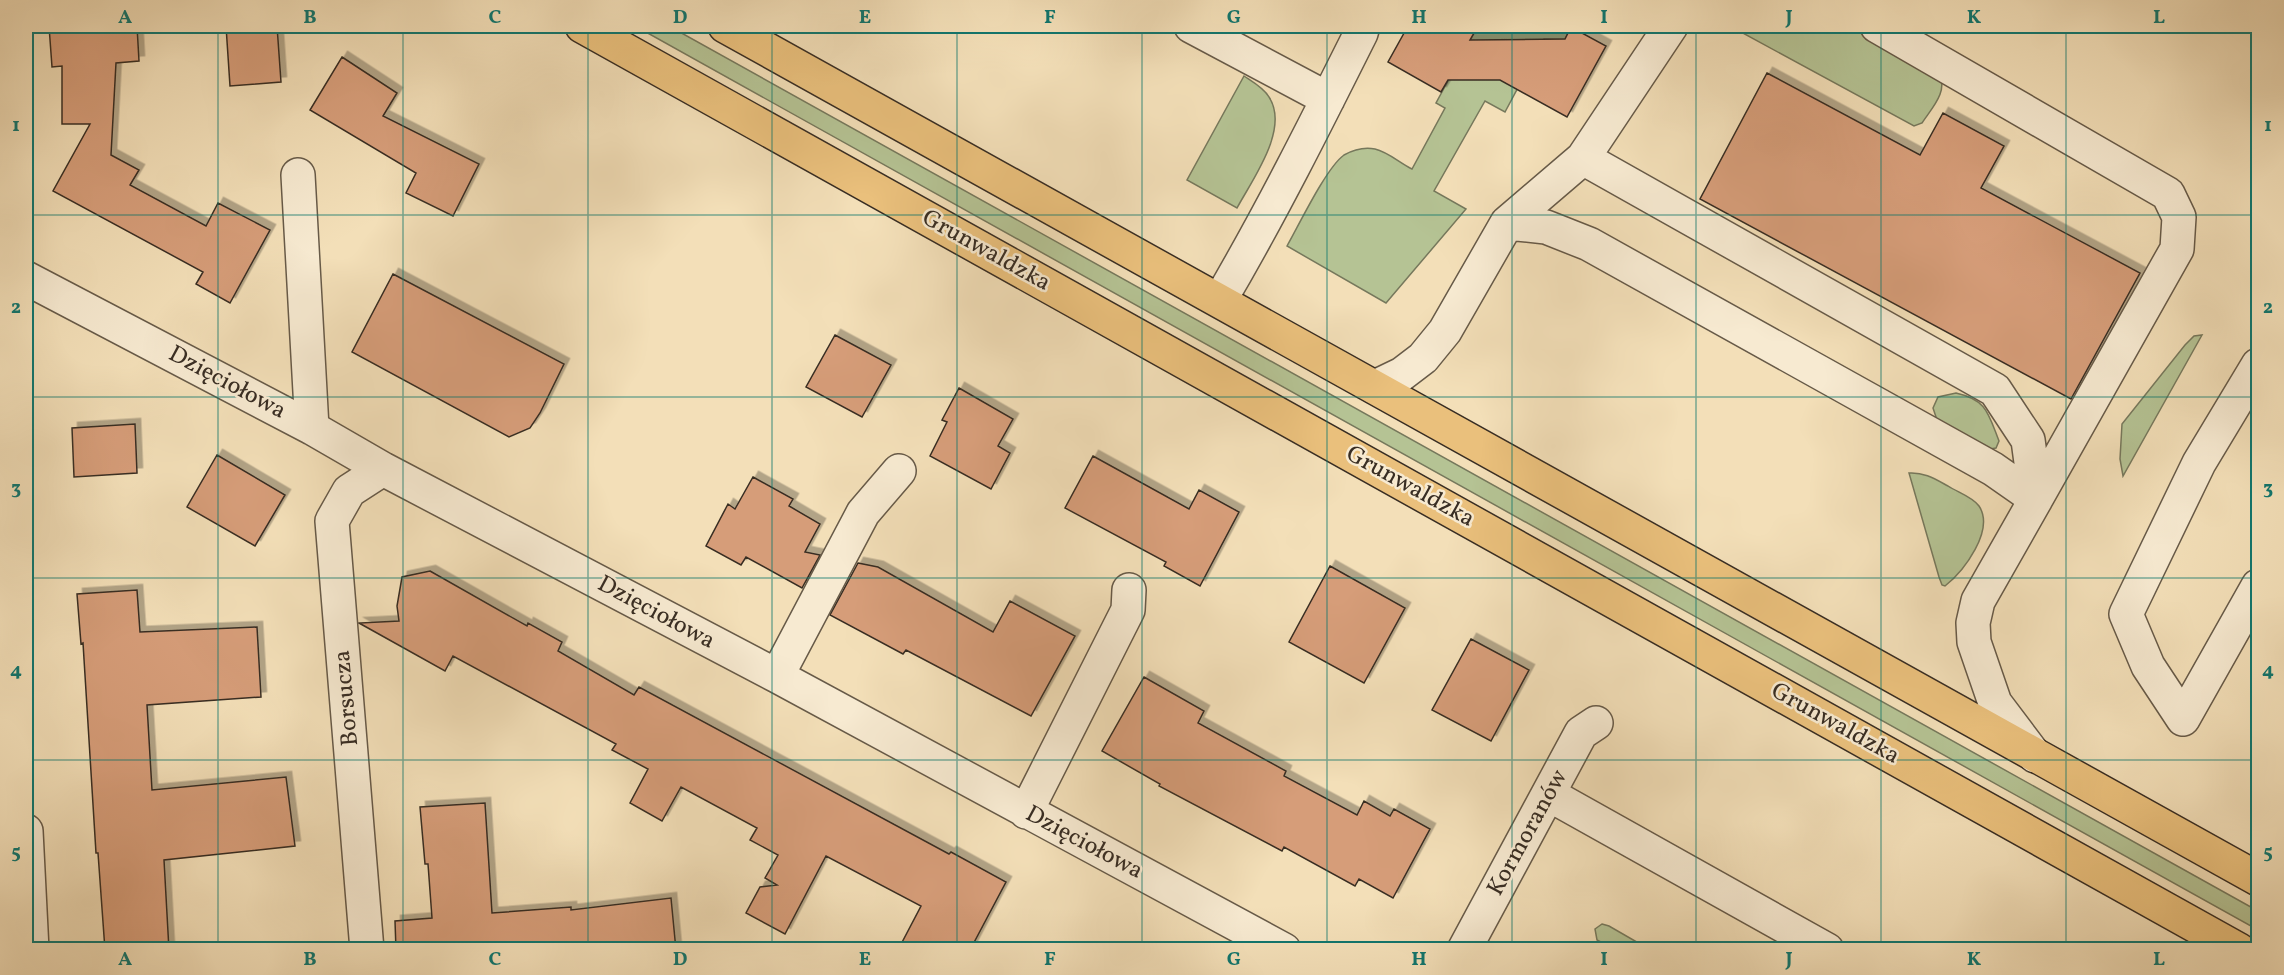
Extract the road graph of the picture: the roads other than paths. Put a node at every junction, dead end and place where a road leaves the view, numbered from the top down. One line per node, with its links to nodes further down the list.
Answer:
1 (582, 26): 33 (main road, Grunwaldzka)
2 (725, 26): 12 (main road)
3 (1191, 26): 7 (street)
4 (1363, 26): 7 (street)
5 (1671, 26): 8 (street)
6 (1877, 26): 18 (street)
7 (1328, 99): 12 (street)
8 (1583, 158): 10 (street); 18 (street)
9 (298, 174): 15 (street)
10 (1507, 223): 14 (street); 18 (street)
11 (26, 278): 15 (street, Dzięciołowa)
12 (1220, 300): 14 (main road)
13 (2259, 365): 19 (street)
14 (1374, 387): 23 (main road)
15 (312, 428): 16 (street, Dzięciołowa)
16 (383, 469): 21 (street, Dzięciołowa); 29 (street, Borsucza)
17 (899, 471): 21 (street)
18 (2036, 499): 23 (street)
19 (2259, 586)
20 (1129, 590): 25 (street)
21 (777, 676): 25 (street, Dzięciołowa)
22 (1596, 723): 24 (street, Kormoranów)
23 (2035, 756): 27 (main road)
24 (1550, 795): 31 (street, Kormoranów); 32 (street)
25 (1026, 812): 30 (street, Dzięciołowa)
26 (26, 831): 28 (street)
27 (2259, 879)
28 (33, 950)
29 (367, 950)
30 (1284, 950)
31 (1464, 950)
32 (1827, 950)
33 (2239, 950)

